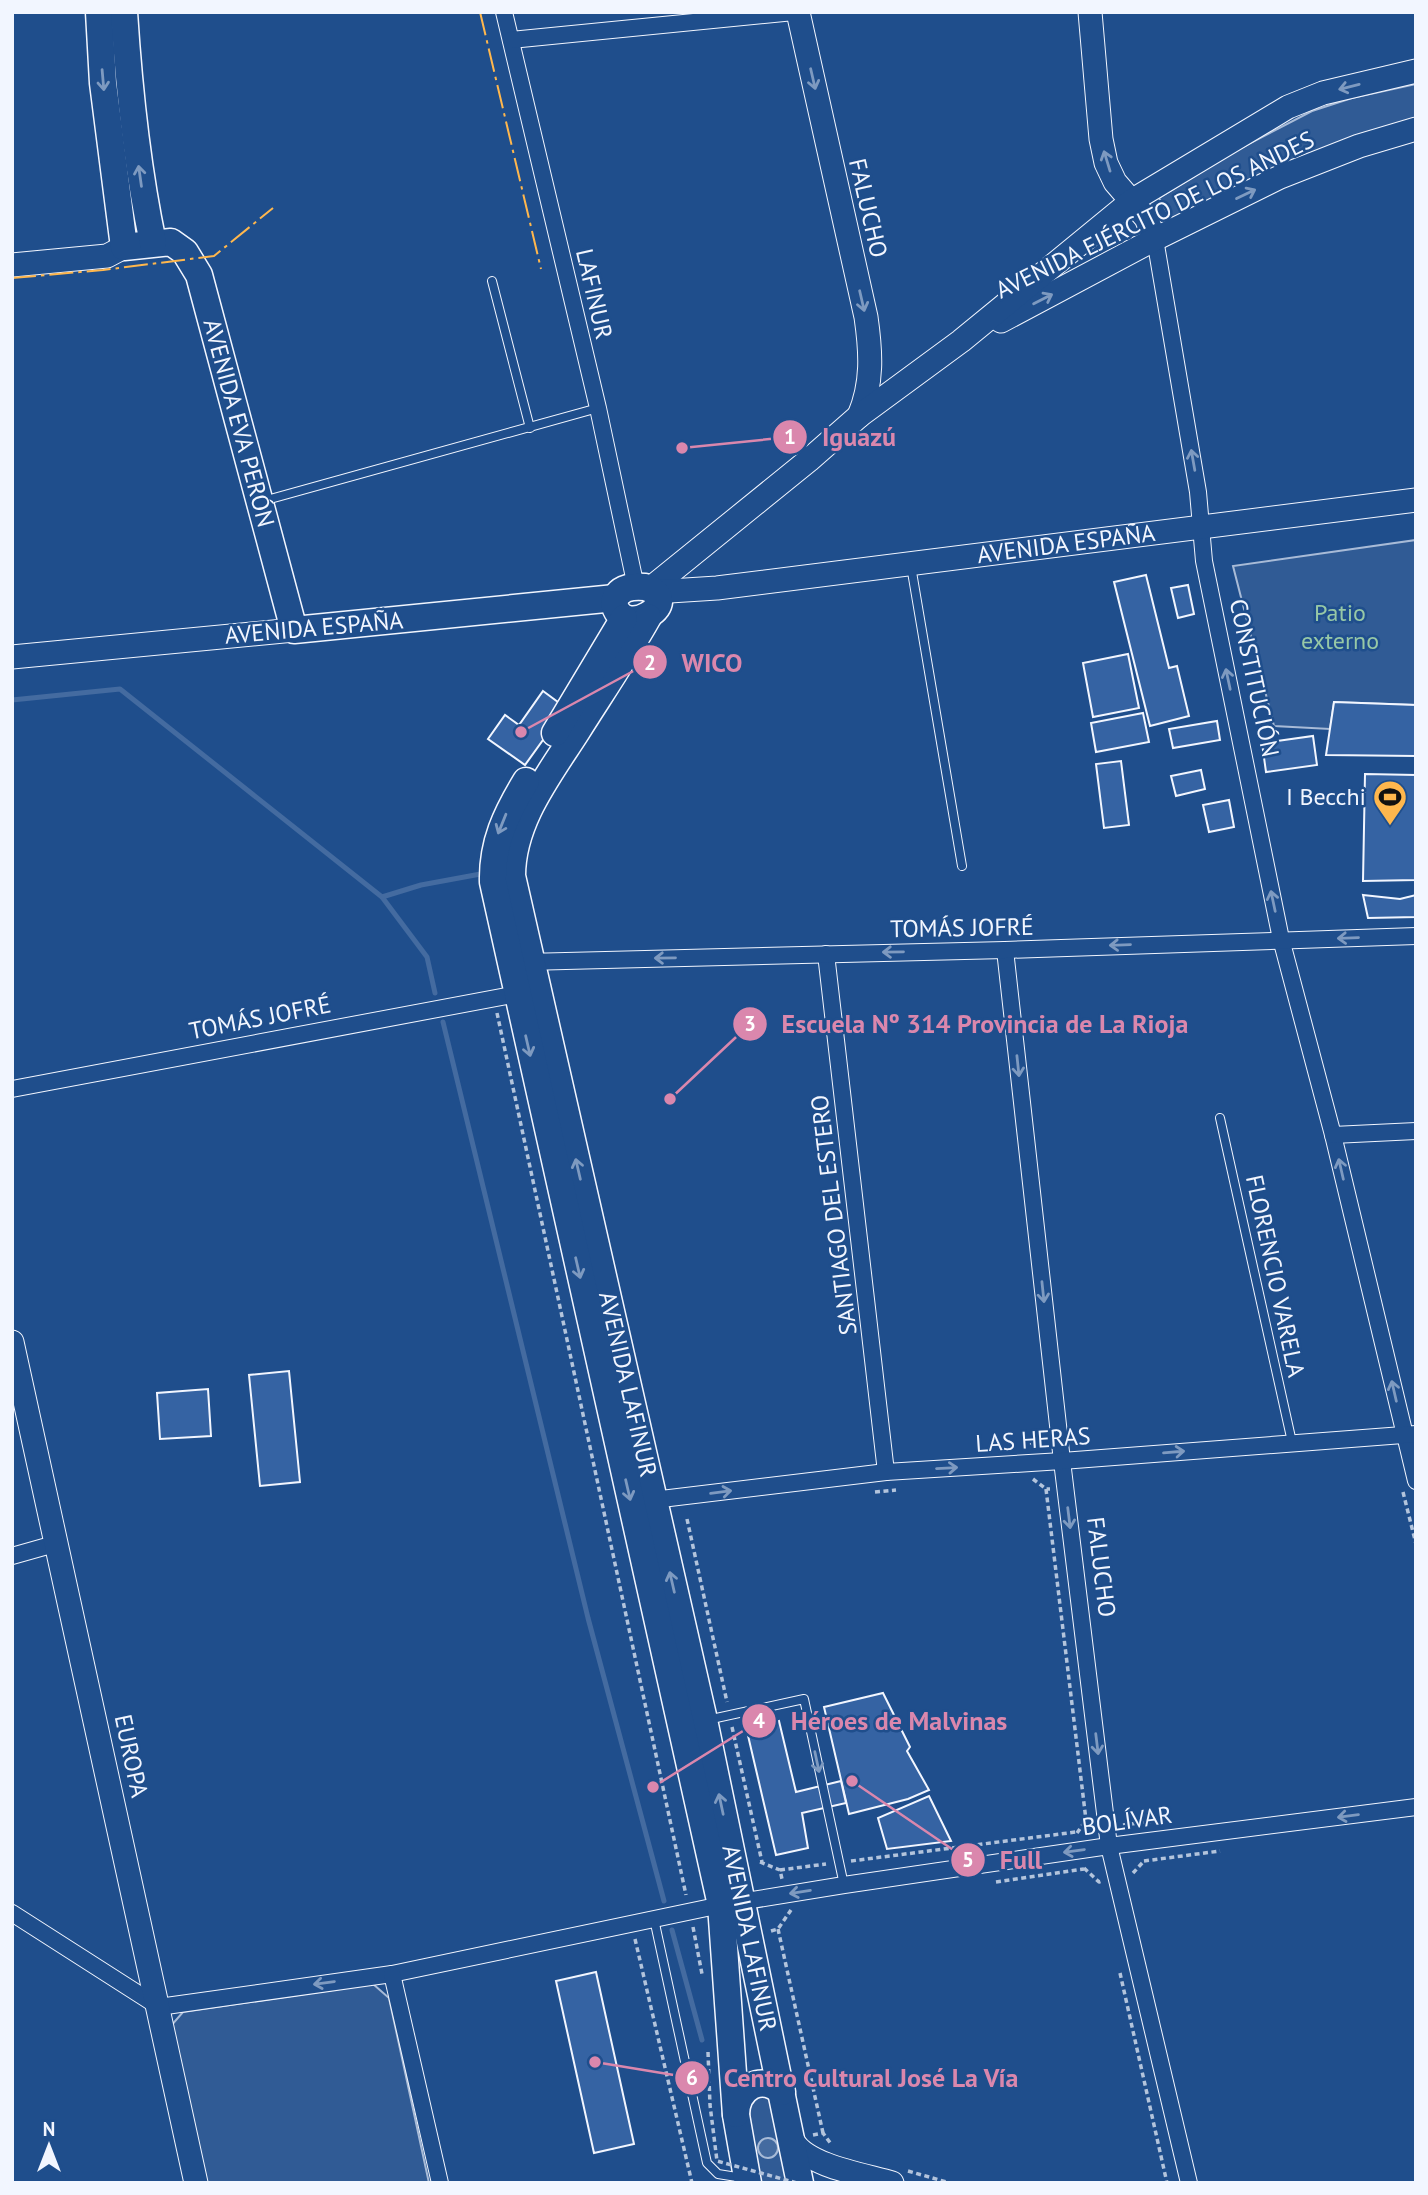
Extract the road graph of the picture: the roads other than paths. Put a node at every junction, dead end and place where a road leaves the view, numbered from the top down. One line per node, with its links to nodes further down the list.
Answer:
1 (99, 12): 12 (main road, one-way to 12)
2 (124, 12): 11 (main road, one-way to 2)
3 (504, 12): 6 (street, LAFINUR)
4 (796, 12): 6 (street); 18 (street, FALUCHO, one-way to 18)
5 (1090, 12): 9 (street, CONSTITUCIÓN, one-way to 5)
6 (511, 40): 17 (street, LAFINUR)
7 (1416, 71): 9 (street, AVENIDA EJÉRCITO DE LOS ANDES, one-way to 9)
8 (1416, 129): 10 (street, AVENIDA EJÉRCITO DE LOS ANDES, one-way to 8)
9 (1133, 200): 10 (street, CONSTITUCIÓN); 16 (street, AVENIDA EJÉRCITO DE LOS ANDES)
10 (1155, 239): 16 (street, AVENIDA EJÉRCITO DE LOS ANDES, one-way to 10); 22 (street, CONSTITUCIÓN, one-way to 10)
11 (153, 243): 12 (main road, AVENIDA EVA PERÓN); 21 (main road, AVENIDA EVA PERÓN)
12 (124, 247): 13 (street); 14 (street)
13 (12, 250)
14 (12, 265)
15 (492, 281): 19 (lane)
16 (961, 341): 18 (street, AVENIDA EJÉRCITO DE LOS ANDES)
17 (598, 408): 19 (lane); 24 (street, LAFINUR)
18 (859, 416): 24 (street, AVENIDA EJÉRCITO DE LOS ANDES)
19 (530, 428): 21 (lane)
20 (1416, 500): 22 (street, AVENIDA ESPAÑA)
21 (260, 502): 25 (main road, AVENIDA EVA PERÓN)
22 (1202, 527): 23 (street, AVENIDA ESPAÑA); 29 (street, CONSTITUCIÓN, one-way to 22)
23 (911, 563): 24 (street, AVENIDA ESPAÑA); 27 (lane)
24 (641, 601): 25 (main road, AVENIDA ESPAÑA); 32 (main road, AVENIDA LAFINUR)
25 (294, 630): 26 (street, AVENIDA ESPAÑA)
26 (12, 657)
27 (962, 866)
28 (1416, 936): 29 (street, TOMÁS JOFRÉ, one-way to 29)
29 (1281, 939): 30 (street, TOMÁS JOFRÉ, one-way to 30); 37 (street, CONSTITUCIÓN)
30 (1005, 950): 31 (street, TOMÁS JOFRÉ, one-way to 31); 41 (street, FALUCHO, one-way to 41)
31 (826, 954): 32 (street, TOMÁS JOFRÉ, one-way to 32); 42 (street, SANTIAGO DEL ESTERO)
32 (521, 962): 33 (main road, AVENIDA LAFINUR); 44 (main road, AVENIDA LAFINUR, one-way to 32)
33 (505, 995): 34 (street, TOMÁS JOFRÉ); 51 (main road, AVENIDA LAFINUR, one-way to 51)
34 (12, 1089)
35 (1220, 1118): 40 (lane, FLORENCIO VARELA)
36 (1416, 1131): 37 (street)
37 (1333, 1135): 39 (street, CONSTITUCIÓN, one-way to 37)
38 (12, 1342): 45 (street, EUROPA)
39 (1410, 1434): 40 (street, LAS HERAS); 43 (street, CONSTITUCIÓN)
40 (1292, 1442): 41 (street, LAS HERAS, one-way to 40)
41 (1062, 1461): 42 (street, LAS HERAS, one-way to 41); 49 (street, FALUCHO, one-way to 49)
42 (887, 1472): 44 (street, LAS HERAS, one-way to 42)
43 (1408, 1482)
44 (653, 1500): 47 (main road, AVENIDA LAFINUR, one-way to 44)
45 (58, 1543): 46 (street); 55 (street, EUROPA)
46 (12, 1556)
47 (704, 1720): 50 (lane, one-way to 50); 51 (main road, AVENIDA LAFINUR, one-way to 47)
48 (1416, 1807): 49 (street, BOLÍVAR, one-way to 49)
49 (1109, 1846): 50 (street, BOLÍVAR, one-way to 50); 64 (street, FALUCHO)
50 (844, 1885): 51 (street, BOLÍVAR, one-way to 51)
51 (731, 1903): 53 (street, BOLÍVAR); 56 (main road, AVENIDA LAFINUR); 57 (main road, AVENIDA LAFINUR)
52 (12, 1913): 55 (street)
53 (655, 1925): 54 (street, BOLÍVAR); 59 (lane)
54 (392, 1974): 55 (street, BOLÍVAR, one-way to 55); 61 (street)
55 (159, 2007): 60 (street, EUROPA)
56 (782, 2092): 57 (main road); 58 (main road, AVENIDA LAFINUR)
57 (736, 2115): 59 (main road, AVENIDA LAFINUR)
58 (793, 2141): 62 (main road, AVENIDA LAFINUR); 63 (street)
59 (740, 2179)
60 (196, 2183)
61 (440, 2183)
62 (799, 2183)
63 (892, 2183)
64 (1189, 2183)

